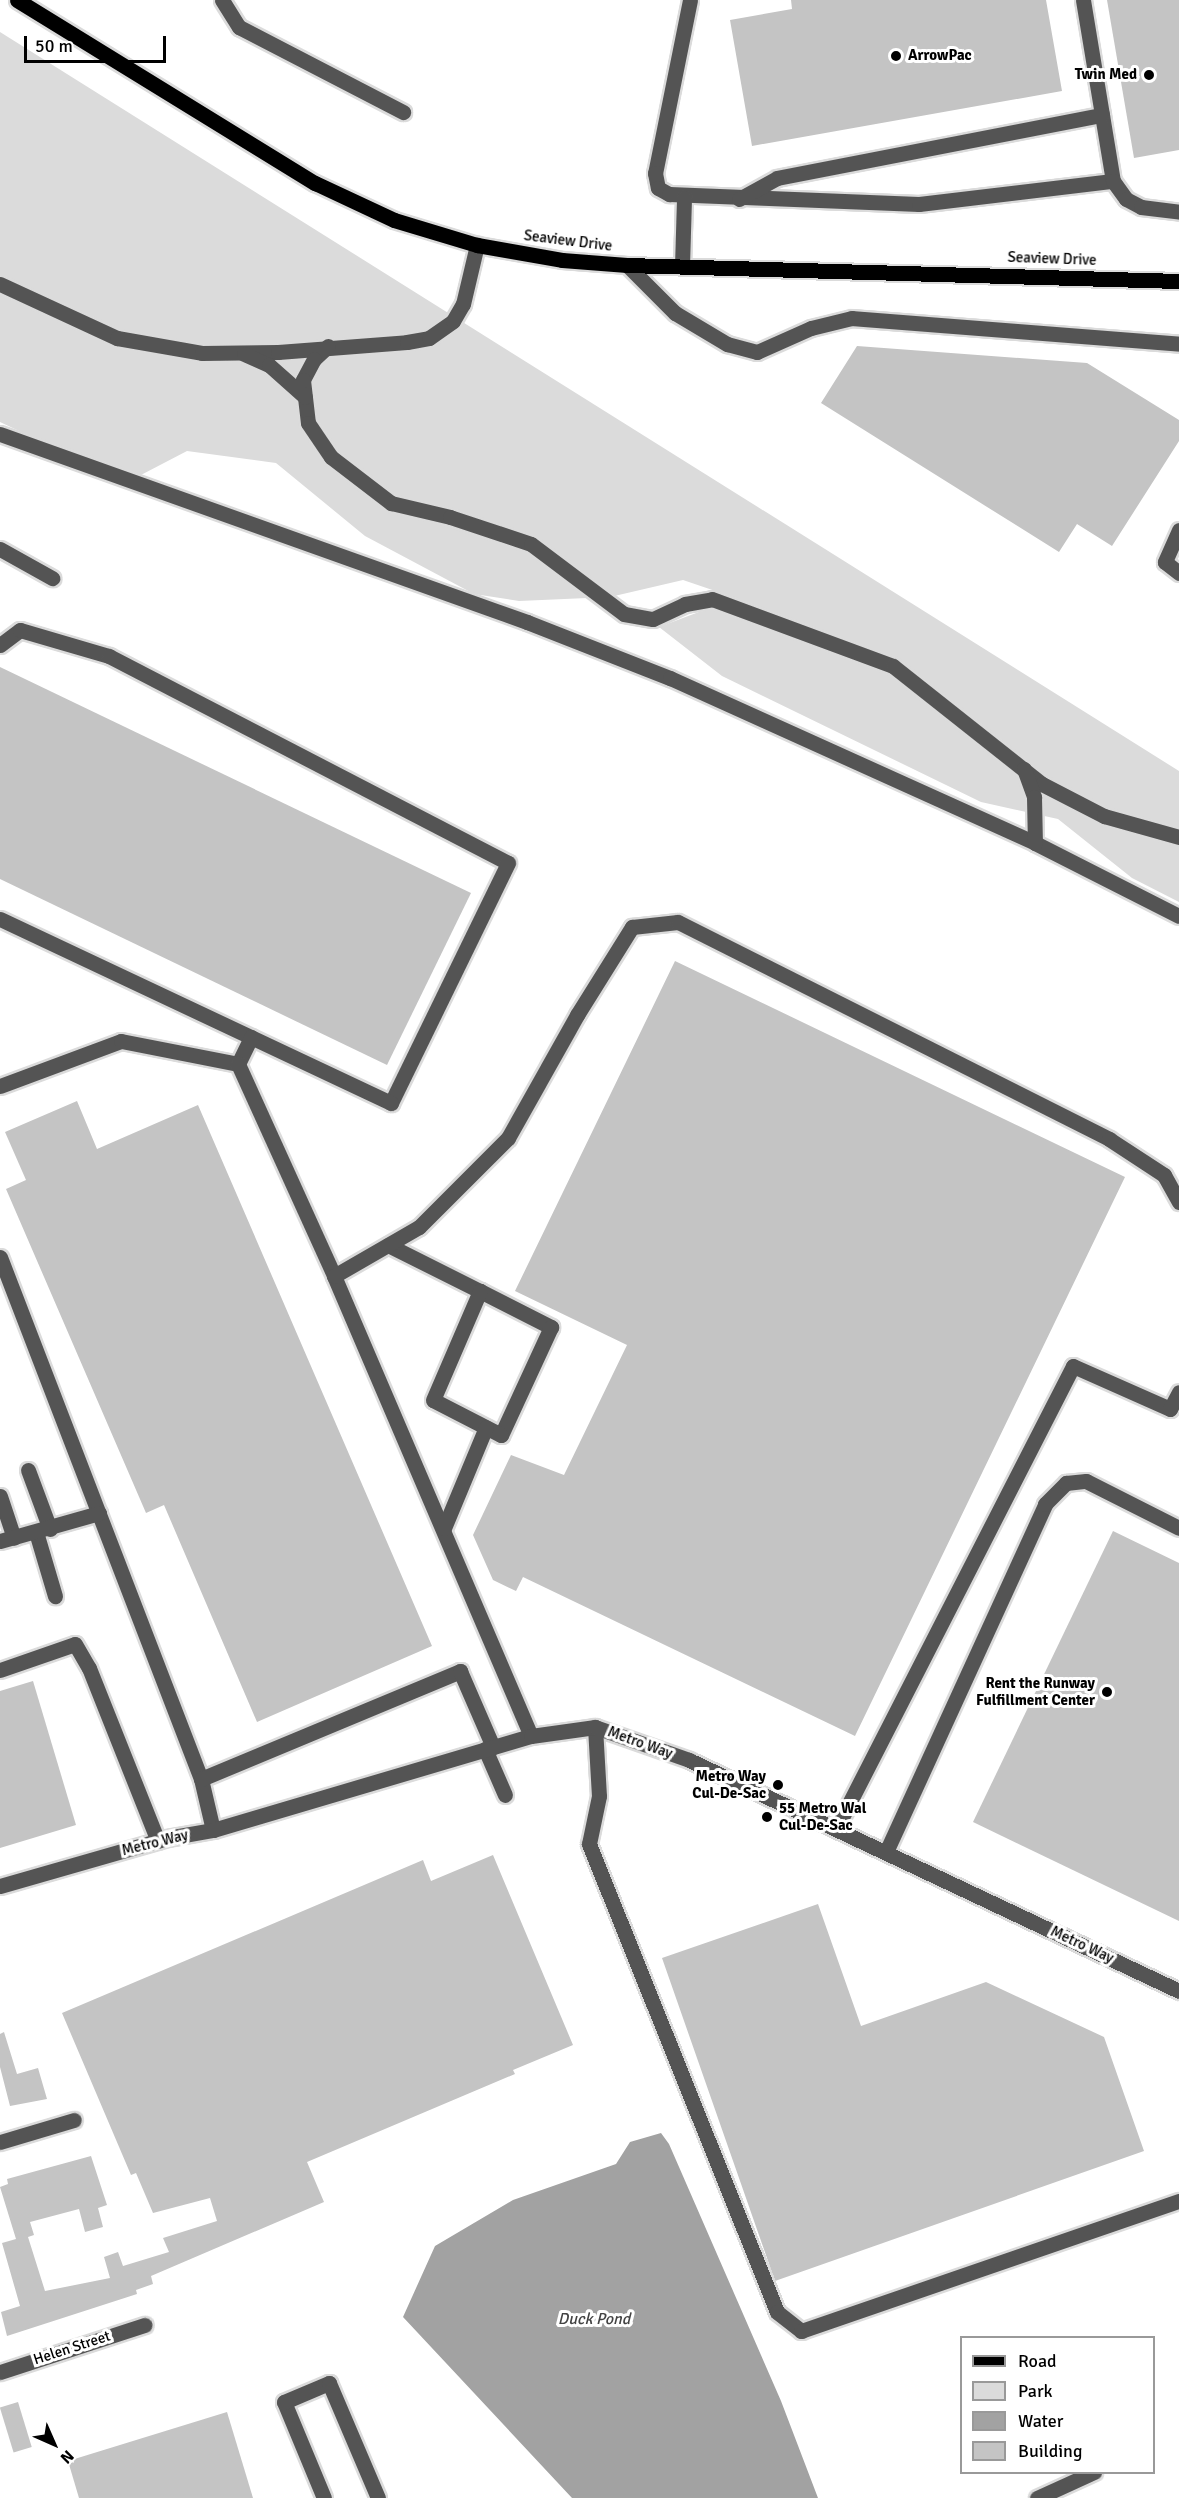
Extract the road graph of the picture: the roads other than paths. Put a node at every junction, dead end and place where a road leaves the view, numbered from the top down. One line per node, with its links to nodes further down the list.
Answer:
1 (17, 0): 11 (main road, Seaview Drive)
2 (222, 0): 5 (street)
3 (690, 0): 8 (street)
4 (1083, 0): 6 (street)
5 (403, 112)
6 (1102, 115): 7 (street); 9 (street)
7 (1113, 181): 9 (street); 10 (street)
8 (684, 198): 9 (street); 13 (street)
9 (740, 199)
10 (1179, 212)
11 (477, 245): 12 (main road, Seaview Drive); 17 (street)
12 (627, 265): 13 (main road, Seaview Drive); 16 (street)
13 (682, 266): 14 (main road, Seaview Drive)
14 (1179, 281)
15 (0, 284): 18 (street)
16 (1179, 344)
17 (328, 346): 18 (street); 19 (street)
18 (240, 352): 19 (street)
19 (305, 397): 26 (street)
20 (0, 434): 28 (street)
21 (1179, 530): 23 (street)
22 (0, 549): 24 (street)
23 (1179, 573)
24 (52, 578)
25 (0, 645): 31 (street)
26 (1024, 770): 27 (street); 28 (street)
27 (1179, 837)
28 (1035, 843): 29 (street)
29 (1179, 916)
30 (0, 919): 31 (street)
31 (251, 1037): 32 (street)
32 (238, 1064): 33 (street); 37 (street)
33 (0, 1086)
34 (1179, 1202): 35 (street)
35 (388, 1245): 37 (street); 38 (street)
36 (0, 1257): 43 (street)
37 (334, 1276): 44 (street)
38 (480, 1291): 40 (street); 40 (street)
39 (1179, 1392): 55 (street)
40 (486, 1427): 44 (street)
41 (28, 1470): 46 (street)
42 (0, 1496): 47 (street)
43 (99, 1513): 46 (street); 53 (street)
44 (444, 1528): 51 (street)
45 (1179, 1528): 58 (street)
46 (43, 1530): 47 (street); 48 (street)
47 (7, 1539)
48 (55, 1596)
49 (0, 1670): 57 (street)
50 (595, 1726): 51 (street, Metro Way); 55 (street, Metro Way); 63 (street)
51 (531, 1736): 52 (street, Metro Way)
52 (489, 1748): 53 (street); 54 (street); 56 (street, Metro Way)
53 (201, 1779): 56 (street)
54 (505, 1796)
55 (837, 1829): 58 (street, Metro Way)
56 (213, 1830): 57 (street, Metro Way)
57 (158, 1841): 59 (street, Metro Way)
58 (886, 1852): 60 (street, Metro Way)
59 (0, 1886)
60 (1179, 1991)
61 (74, 2120): 62 (street)
62 (0, 2142)
63 (1179, 2201)
64 (145, 2325): 65 (street, Helen Street)
65 (0, 2372)
66 (1090, 2474): 69 (street)
67 (324, 2498): 68 (street)
68 (378, 2498)
69 (1037, 2498)

